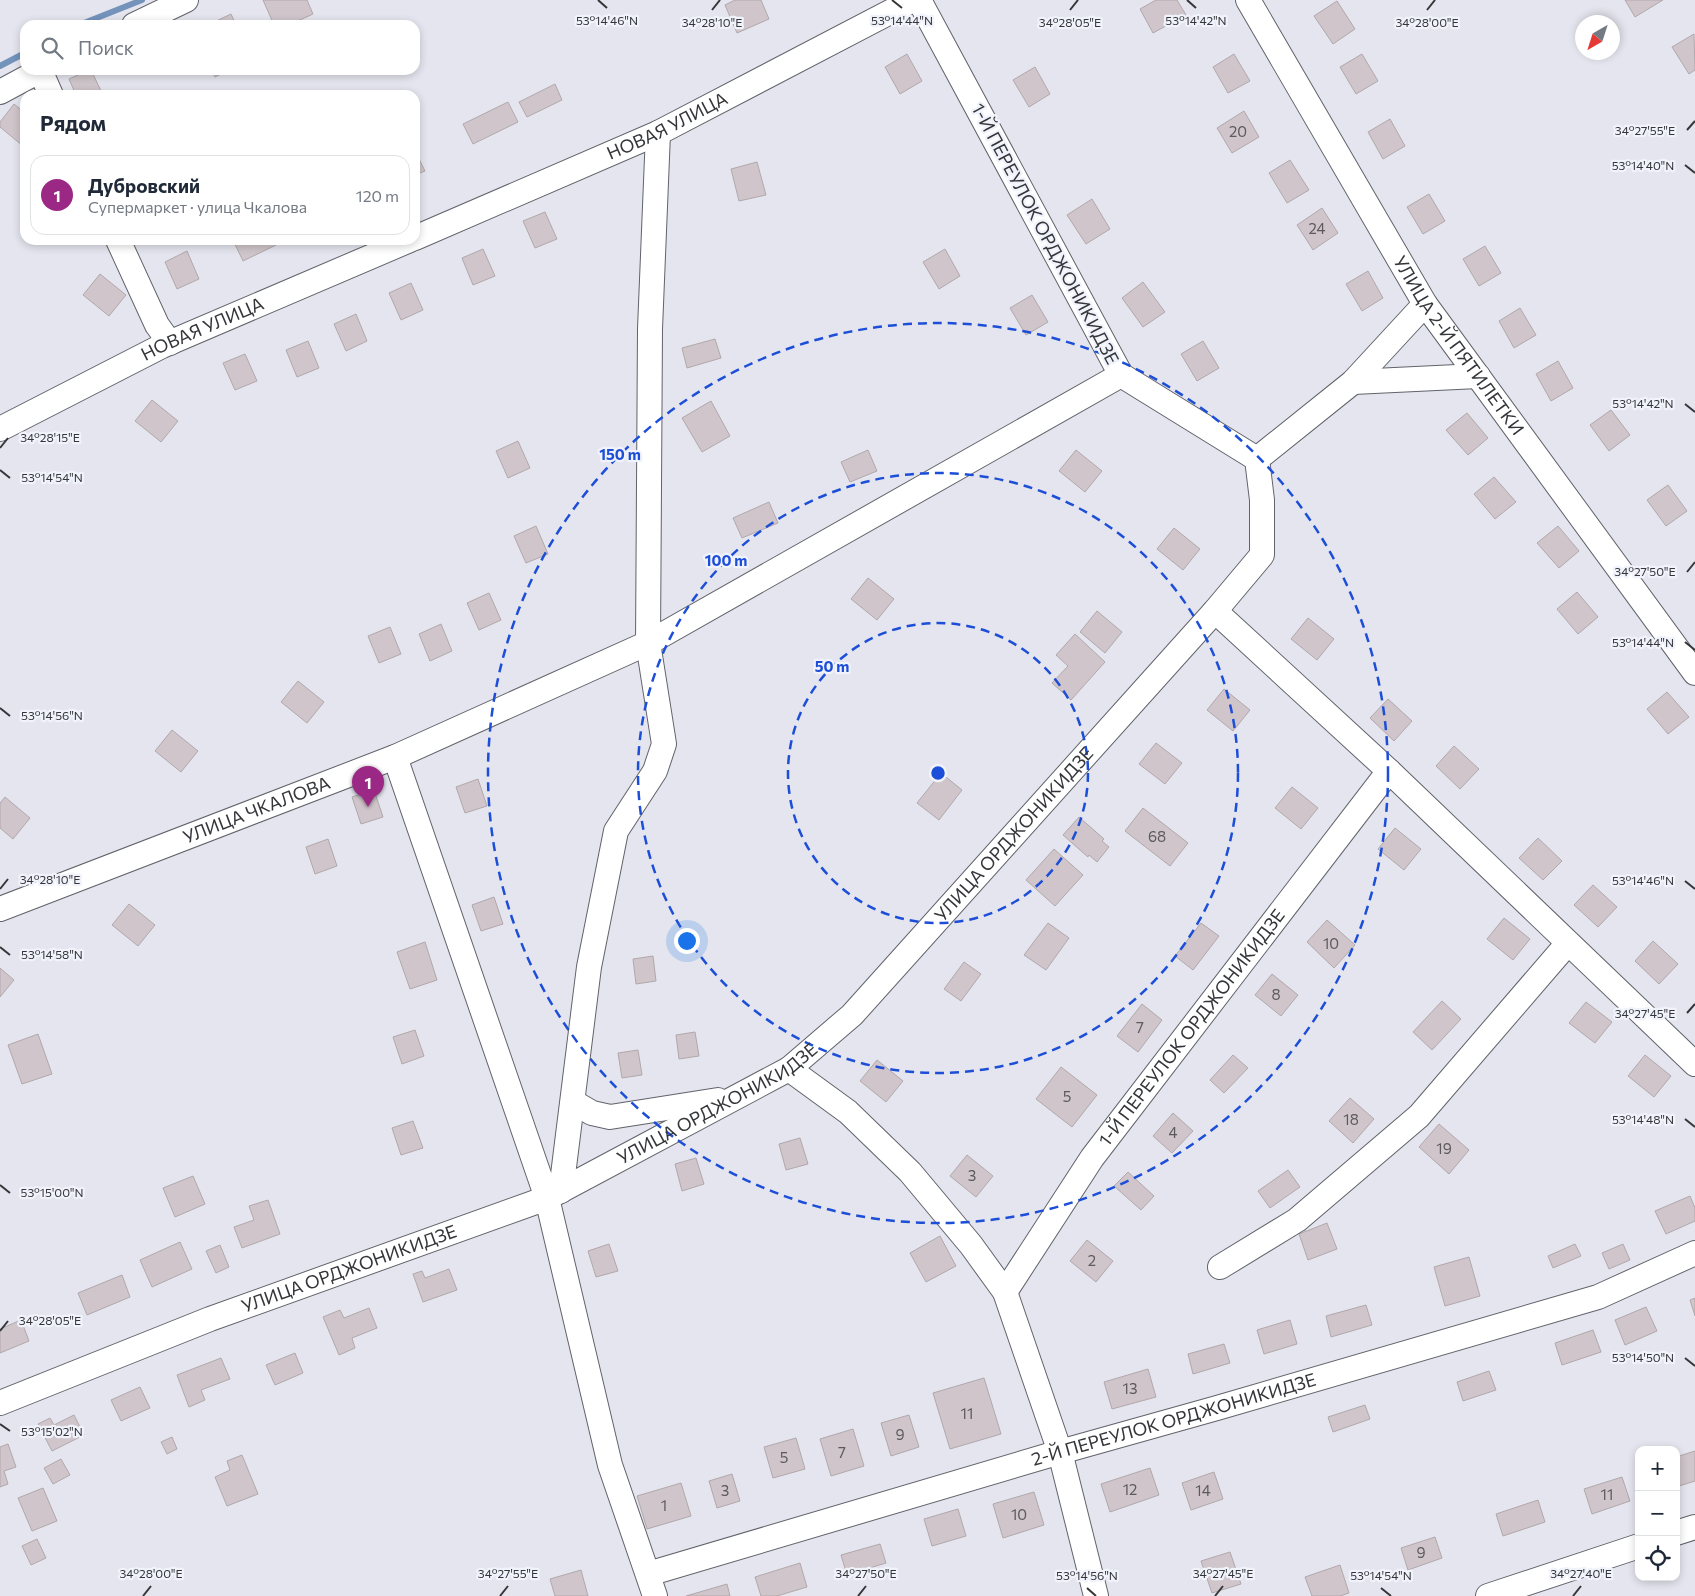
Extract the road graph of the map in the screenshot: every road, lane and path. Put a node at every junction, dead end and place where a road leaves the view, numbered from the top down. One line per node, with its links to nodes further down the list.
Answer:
1 (186, 0): 5 (street)
2 (912, 0): 10 (street, НОВАЯ УЛИЦА)
3 (919, 0): 16 (street, 1-Й ПЕРЕУЛОК ОРДЖОНИКИДЗЕ)
4 (1248, 0): 14 (street, УЛИЦА 2-Й ПЯТИЛЕТКИ)
5 (144, 20)
6 (31, 75): 9 (street)
7 (42, 75): 8 (street)
8 (49, 90)
9 (0, 92)
10 (658, 133): 11 (street, НОВАЯ УЛИЦА); 22 (street)
11 (420, 236)
12 (120, 245): 15 (street)
13 (398, 245): 15 (street, НОВАЯ УЛИЦА)
14 (1426, 304): 17 (street, УЛИЦА 2-Й ПЯТИЛЕТКИ); 18 (street)
15 (170, 343): 19 (street, НОВАЯ УЛИЦА)
16 (1121, 375): 20 (street, 1-Й ПЕРЕУЛОК ОРДЖОНИКИДЗЕ); 22 (street, УЛИЦА ЧКАЛОВА)
17 (1478, 376): 18 (street); 23 (street, УЛИЦА 2-Й ПЯТИЛЕТКИ)
18 (1353, 382): 20 (street)
19 (0, 429)
20 (1257, 459): 21 (street, УЛИЦА ОРДЖОНИКИДЗЕ)
21 (1215, 611): 25 (street); 29 (street, УЛИЦА ОРДЖОНИКИДЗЕ)
22 (648, 643): 24 (street, УЛИЦА ЧКАЛОВА); 31 (street)
23 (1695, 673)
24 (395, 757): 26 (street, УЛИЦА ЧКАЛОВА); 32 (street)
25 (1389, 771): 27 (street); 35 (street, 1-Й ПЕРЕУЛОК ОРДЖОНИКИДЗЕ)
26 (0, 909)
27 (1568, 943): 28 (street); 34 (street)
28 (1695, 1064)
29 (789, 1069): 30 (street, УЛИЦА ОРДЖОНИКИДЗЕ); 35 (street)
30 (737, 1097): 31 (street); 32 (street, УЛИЦА ОРДЖОНИКИДЗЕ)
31 (572, 1102): 32 (street)
32 (554, 1194): 36 (street, УЛИЦА ОРДЖОНИКИДЗЕ); 41 (street)
33 (1695, 1253): 37 (street, 2-Й ПЕРЕУЛОК ОРДЖОНИКИДЗЕ)
34 (1220, 1267)
35 (1005, 1292): 37 (street)
36 (0, 1403)
37 (1060, 1452): 41 (street, 2-Й ПЕРЕУЛОК ОРДЖОНИКИДЗЕ); 42 (street)
38 (1695, 1527): 39 (street)
39 (1680, 1532)
40 (1635, 1547): 43 (street)
41 (651, 1585)
42 (1096, 1596)
43 (1488, 1596)

